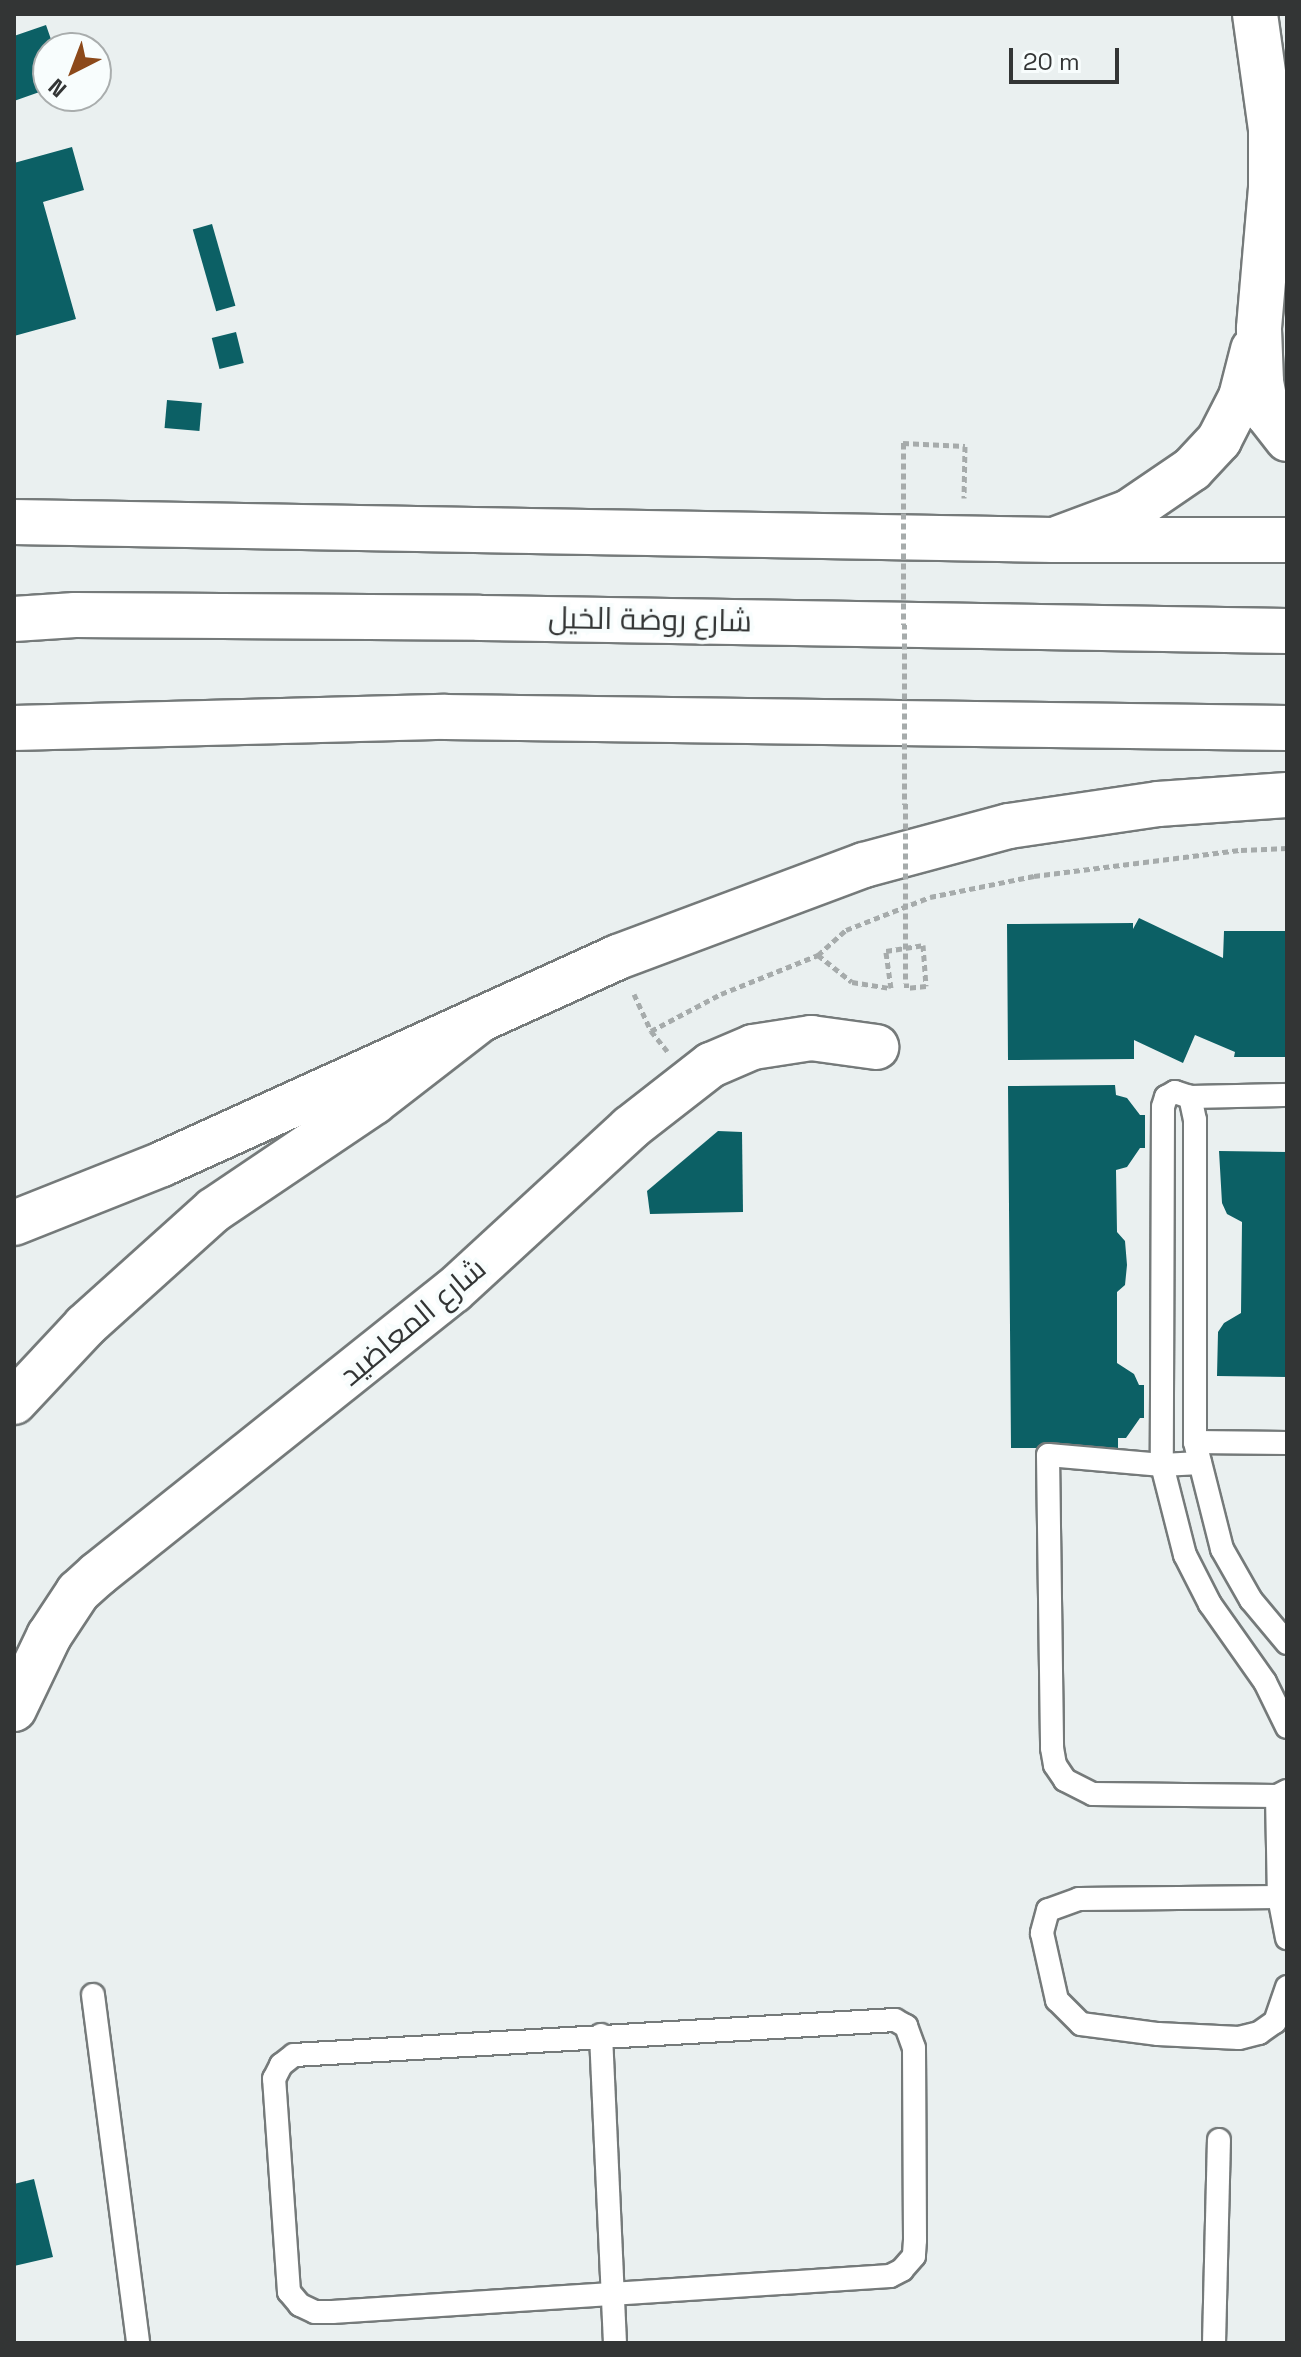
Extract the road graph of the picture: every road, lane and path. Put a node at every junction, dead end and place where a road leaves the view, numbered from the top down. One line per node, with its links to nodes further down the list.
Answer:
1 (1255, 14): 2 (main road)
2 (1259, 329): 3 (main road); 6 (main road)
3 (1287, 439)
4 (964, 504): 14 (path, bridge)
5 (15, 521): 6 (main road)
6 (1053, 540): 7 (main road)
7 (1287, 540)
8 (14, 619): 9 (main road, شارع روضة الخيل)
9 (1287, 631)
10 (14, 728): 11 (main road)
11 (1287, 728)
12 (1287, 795): 15 (main road)
13 (1287, 848): 14 (path)
14 (818, 955): 17 (path)
15 (618, 957): 16 (main road); 17 (path)
16 (481, 1019): 22 (main road); 23 (main road)
17 (651, 1031): 19 (path)
18 (876, 1047): 19 (main road, شارع المعاضيد)
19 (690, 1082): 28 (main road, شارع المعاضيد)
20 (1284, 1095): 21 (lane)
21 (1190, 1097): 25 (lane); 26 (lane)
22 (14, 1223)
23 (14, 1402)
24 (1287, 1443): 25 (lane)
25 (1198, 1453): 26 (lane); 27 (lane)
26 (1162, 1465): 29 (lane); 30 (lane)
27 (1287, 1643)
28 (14, 1709)
29 (1287, 1727)
30 (1282, 1793): 31 (lane)
31 (1279, 1897): 32 (lane); 33 (lane)
32 (1287, 1938)
33 (1287, 1987)
34 (93, 1995): 38 (lane)
35 (601, 2035): 37 (lane); 37 (lane); 37 (lane)
36 (1219, 2140): 40 (lane)
37 (612, 2294): 39 (lane)
38 (138, 2343)
39 (615, 2343)
40 (1214, 2343)

